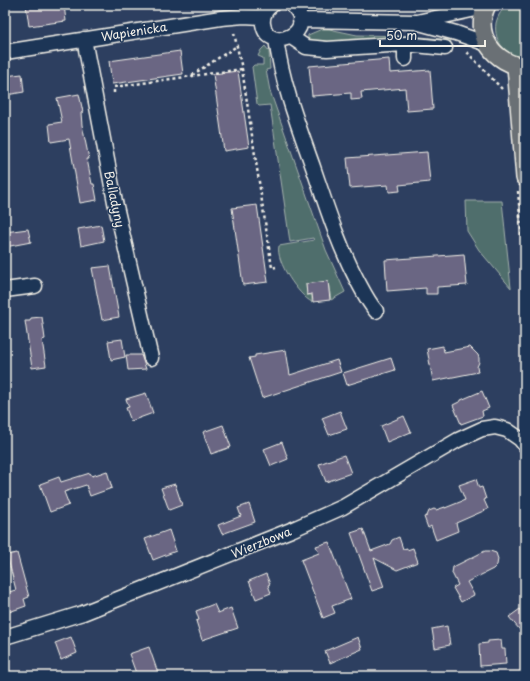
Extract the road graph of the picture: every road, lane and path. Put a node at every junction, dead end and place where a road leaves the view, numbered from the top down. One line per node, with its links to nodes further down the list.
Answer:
1 (272, 5): 4 (street)
2 (292, 5): 5 (street)
3 (486, 6): 6 (street); 12 (main road)
4 (263, 17): 9 (street, Wapienicka); 10 (street)
5 (300, 20): 6 (street); 8 (street)
6 (417, 22): 12 (street)
7 (234, 33): 13 (path)
8 (291, 37): 10 (street); 11 (street)
9 (84, 39): 15 (street, Wapienicka); 27 (street, Balladyny)
10 (276, 39): 26 (street)
11 (405, 44): 14 (street); 16 (street)
12 (487, 44): 17 (main road)
13 (237, 46): 18 (path); 19 (path)
14 (445, 48): 21 (path)
15 (5, 52)
16 (405, 60)
17 (520, 67): 22 (main road)
18 (242, 69): 19 (path); 23 (path)
19 (192, 76): 20 (path)
20 (114, 93)
21 (506, 95)
22 (525, 178)
23 (276, 267)
24 (36, 286): 25 (street)
25 (5, 290)
26 (376, 311)
27 (151, 358)
28 (525, 445): 29 (street, Wierzbowa)
29 (5, 637)

